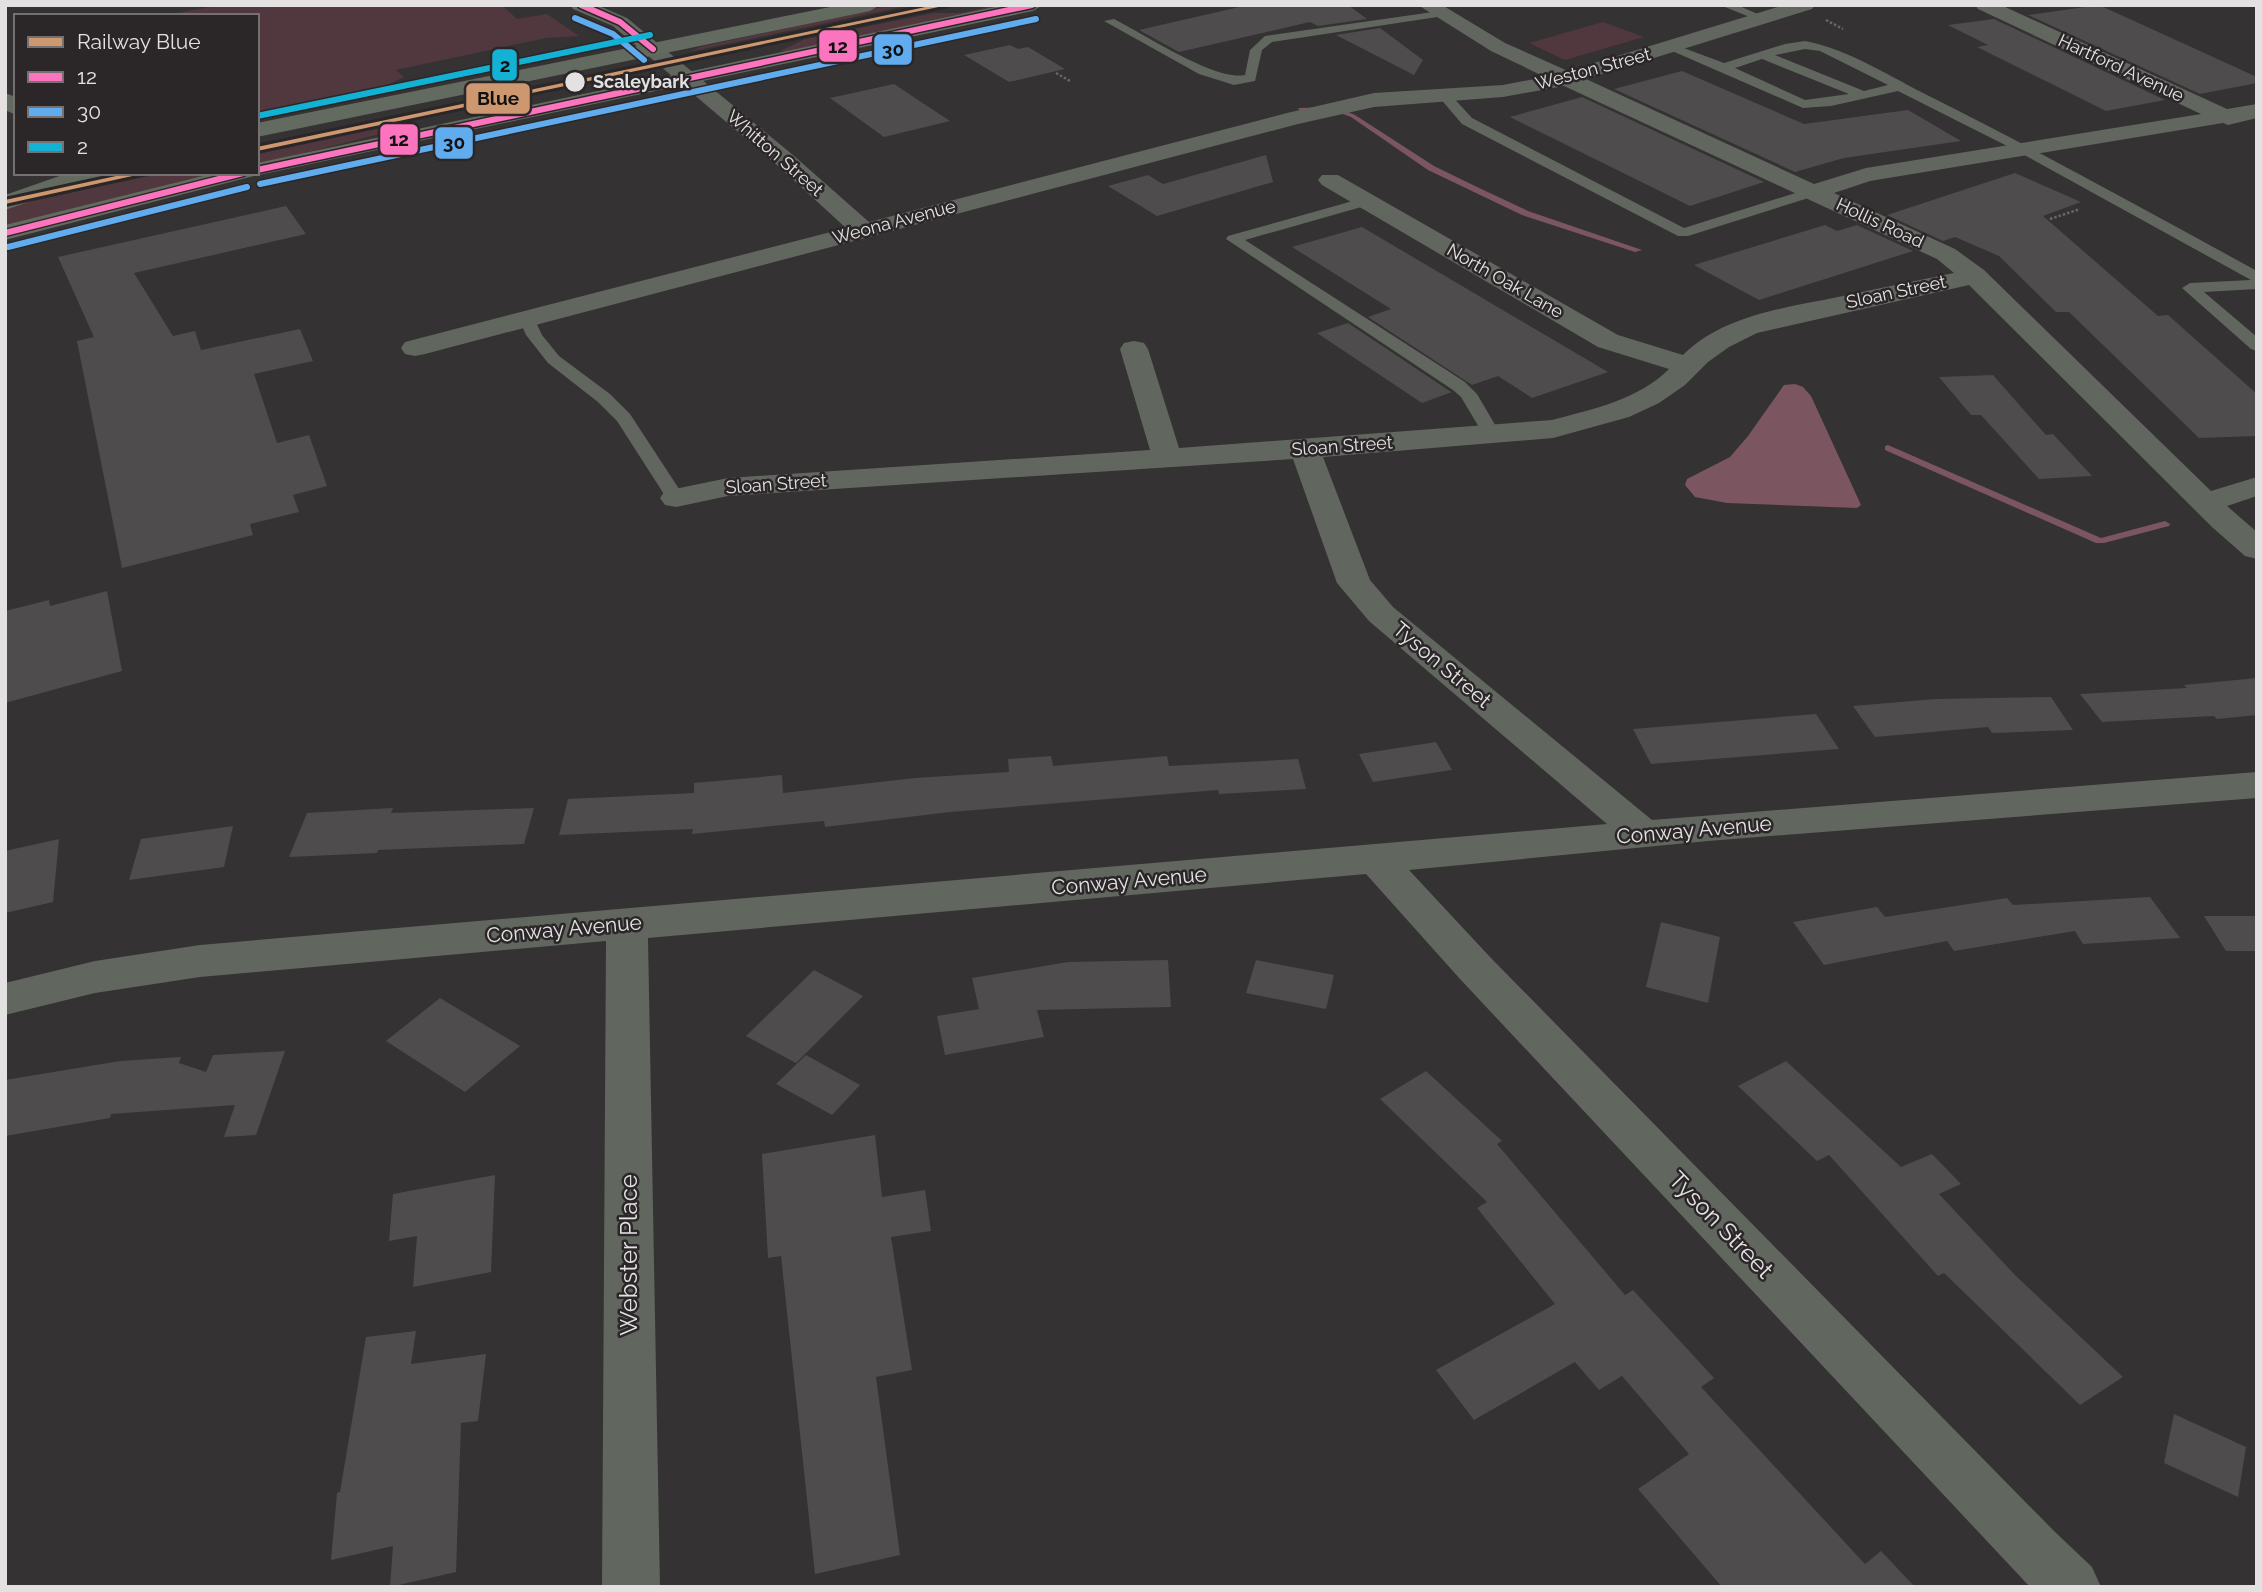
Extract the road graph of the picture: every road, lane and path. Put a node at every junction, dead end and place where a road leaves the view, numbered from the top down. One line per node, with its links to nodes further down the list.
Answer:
1 (580, 5): 11 (street, Whitton Street)
2 (870, 5): 11 (main road)
3 (1033, 5): 15 (main road)
4 (1726, 5): 8 (lane)
5 (1805, 5): 8 (street, Weston Street)
6 (1985, 5): 23 (street, Hartford Avenue)
7 (1434, 9): 9 (lane); 16 (street, Hollis Road)
8 (1761, 18): 10 (street, Weston Street)
9 (1110, 21)
10 (1669, 47): 13 (lane); 16 (street, Weston Street)
11 (653, 49): 15 (street, Whitton Street); 24 (main road)
12 (1763, 55): 13 (lane); 18 (lane); 19 (lane)
13 (1724, 67): 19 (lane)
14 (1056, 73): 17 (path)
15 (686, 77): 27 (main road); 36 (street, Whitton Street)
16 (1565, 79): 20 (street, Weston Street); 31 (street, Hollis Road)
17 (1070, 81)
18 (1902, 86): 19 (lane); 26 (lane)
19 (1863, 95)
20 (1445, 97): 21 (street, Weston Street); 31 (lane)
21 (1374, 100): 36 (street, Weona Avenue)
22 (2257, 111): 23 (street)
23 (2225, 117): 25 (street, Hartford Avenue); 26 (street)
24 (259, 130)
25 (2257, 132)
26 (2022, 148): 31 (street); 39 (lane)
27 (259, 170)
28 (86, 175): 33 (main road)
29 (236, 175): 37 (main road)
30 (1330, 180): 32 (street, North Oak Lane)
31 (1813, 192): 38 (street, Hollis Road)
32 (1367, 201): 45 (street, North Oak Lane); 46 (lane)
33 (5, 203)
34 (2084, 208): 35 (path)
35 (2050, 219)
36 (864, 231): 41 (street, Weona Avenue)
37 (5, 233)
38 (1975, 276): 45 (street, Sloan Street); 51 (street, Hollis Road)
39 (2257, 277)
40 (2257, 284): 42 (lane)
41 (527, 319): 43 (street, Weona Avenue); 50 (lane)
42 (2257, 346)
43 (415, 348)
44 (1134, 349): 48 (street)
45 (1688, 366): 46 (street, Sloan Street)
46 (1492, 435): 47 (street, Sloan Street)
47 (1305, 449): 48 (street, Sloan Street); 54 (street, Tyson Street)
48 (1167, 457): 50 (street, Sloan Street)
49 (2257, 486): 51 (street)
50 (676, 498)
51 (2205, 503): 52 (street, Hollis Road)
52 (2257, 550)
53 (2257, 785): 54 (street, Conway Avenue)
54 (1644, 834): 55 (street, Conway Avenue)
55 (1375, 858): 56 (street, Conway Avenue); 59 (street, Tyson Street)
56 (627, 924): 57 (street, Conway Avenue); 58 (street, Webster Place)
57 (5, 999)
58 (631, 1587)
59 (2072, 1587)

